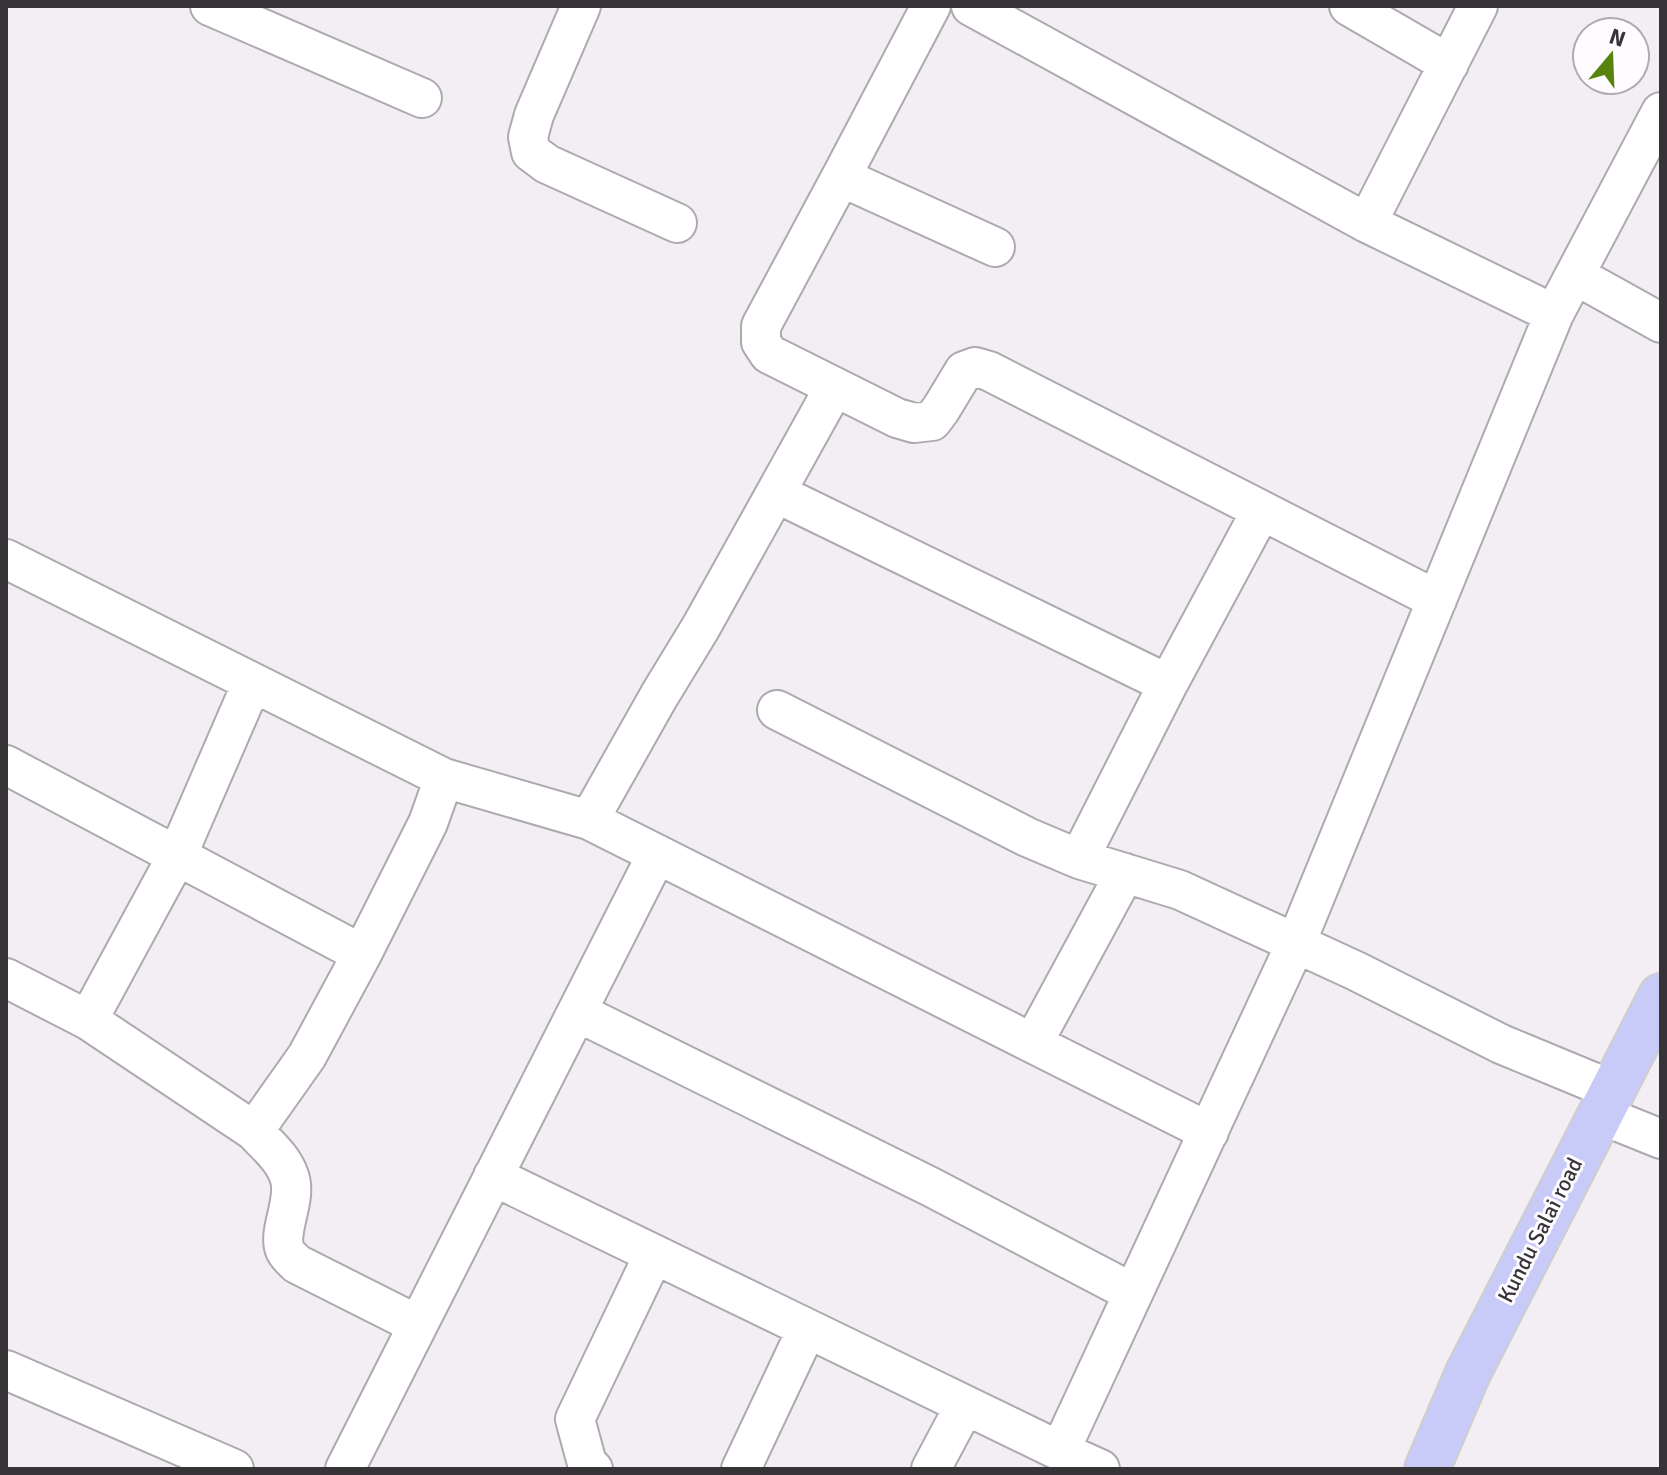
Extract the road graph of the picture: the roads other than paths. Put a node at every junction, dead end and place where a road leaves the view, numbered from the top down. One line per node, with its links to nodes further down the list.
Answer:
1 (210, 6): 8 (street)
2 (581, 6): 11 (street)
3 (931, 6): 10 (street)
4 (971, 6): 12 (street)
5 (1349, 6): 7 (street)
6 (1478, 6): 7 (street)
7 (1449, 64): 12 (street)
8 (422, 98)
9 (1661, 112): 14 (street)
10 (841, 177): 13 (street); 17 (street)
11 (677, 223)
12 (1367, 223): 15 (street)
13 (995, 247)
14 (1575, 275): 15 (street); 16 (street)
15 (1554, 314): 21 (street)
16 (1661, 323)
17 (834, 388): 18 (street); 19 (street)
18 (776, 493): 23 (street); 27 (street)
19 (1261, 511): 21 (street); 23 (street)
20 (6, 559): 22 (street)
21 (1437, 600): 32 (street)
22 (252, 683): 26 (street); 29 (street)
23 (1168, 684): 30 (street)
24 (777, 710): 30 (street)
25 (6, 765): 29 (street)
26 (444, 778): 27 (street); 33 (street)
27 (589, 820): 28 (street)
28 (657, 854): 36 (street); 38 (street)
29 (177, 856): 33 (street); 37 (street)
30 (1079, 859): 31 (street)
31 (1125, 873): 32 (street); 38 (street)
32 (1296, 943): 39 (street); 41 (street)
33 (362, 954): 40 (street)
34 (6, 978): 37 (street)
35 (1661, 996): 39 (main road, Kundu Salai road)
36 (577, 1012): 43 (street); 45 (street)
37 (88, 1020): 40 (street)
38 (1033, 1043): 41 (street)
39 (1606, 1102): 42 (street); 57 (main road, Kundu Salai road)
40 (254, 1131): 46 (street)
41 (1209, 1132): 45 (street)
42 (1661, 1139)
43 (493, 1176): 44 (street); 46 (street)
44 (654, 1254): 47 (street); 53 (street)
45 (1133, 1293): 50 (street)
46 (418, 1325): 52 (street)
47 (807, 1329): 49 (street); 54 (street)
48 (6, 1370): 51 (street)
49 (965, 1405): 50 (street); 55 (street)
50 (1060, 1451): 56 (street)
51 (234, 1469)
52 (345, 1469)
53 (593, 1469)
54 (741, 1469)
55 (931, 1469)
56 (1100, 1469)
57 (1427, 1469)

